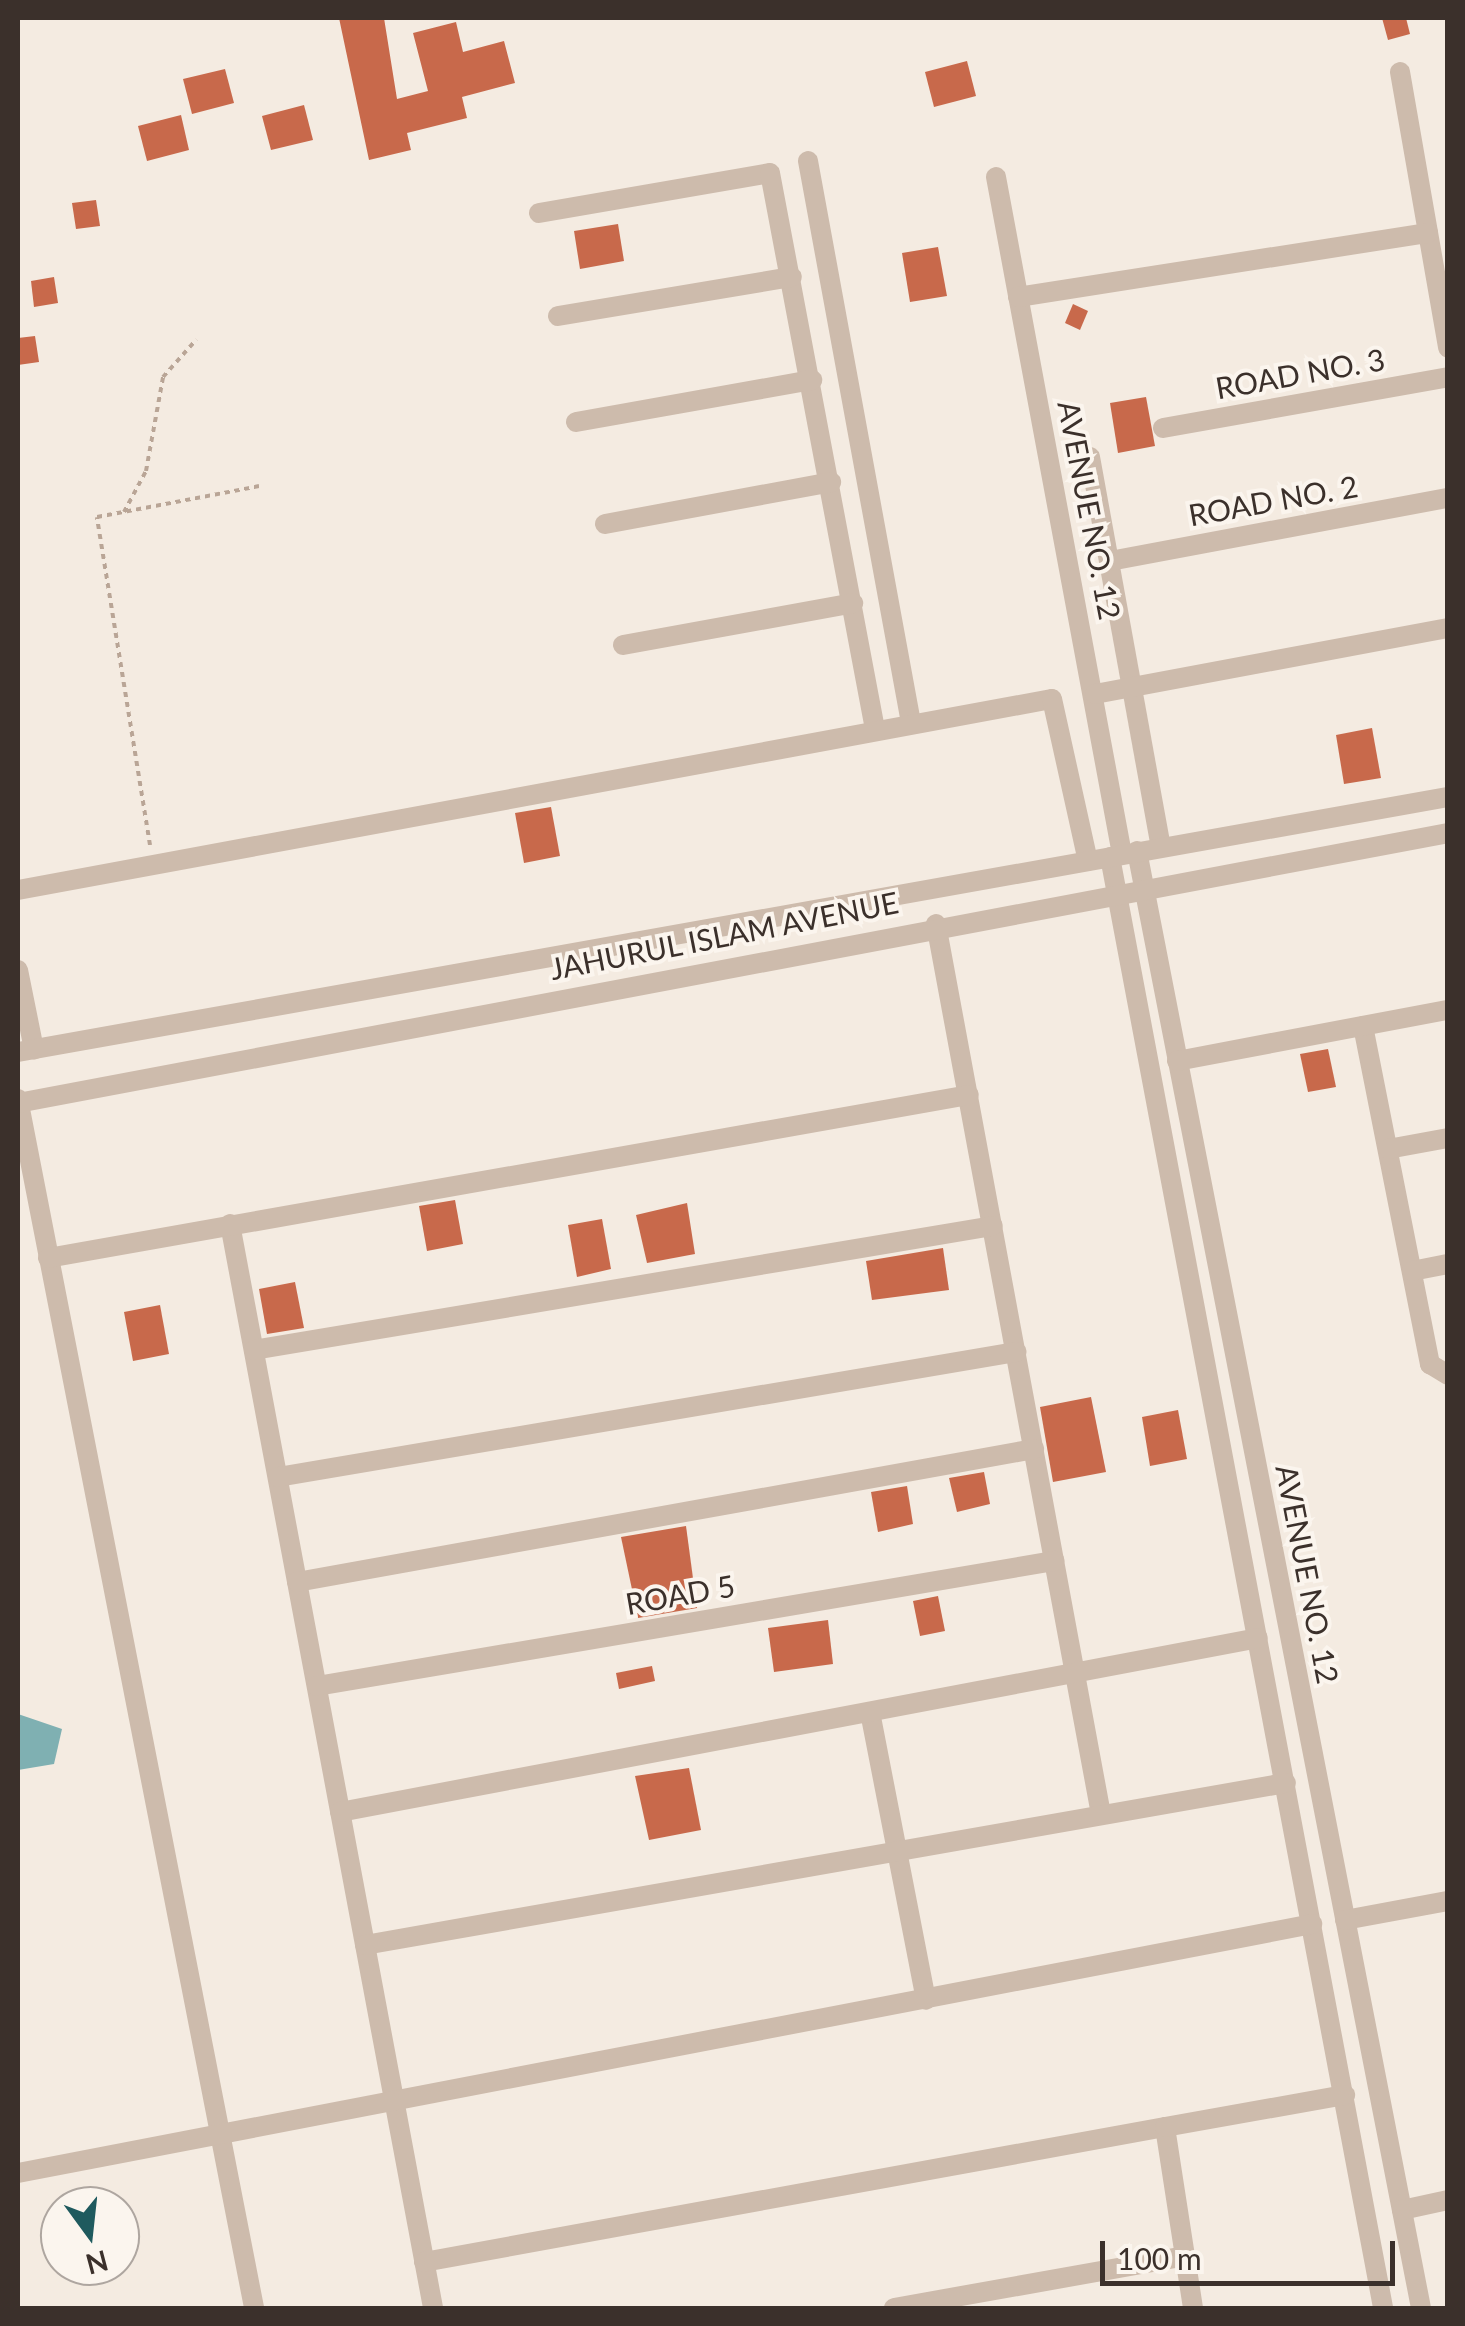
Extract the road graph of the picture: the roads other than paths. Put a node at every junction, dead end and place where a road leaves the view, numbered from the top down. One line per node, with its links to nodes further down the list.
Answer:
1 (1400, 72): 5 (street)
2 (808, 161): 24 (street)
3 (996, 177): 7 (street, AVENUE NO. 12)
4 (539, 213): 6 (street)
5 (1428, 233): 7 (street); 9 (street)
6 (792, 277): 8 (street); 11 (street)
7 (1018, 297): 23 (street, AVENUE NO. 12)
8 (558, 316)
9 (1448, 348)
10 (1448, 377): 13 (street, ROAD NO. 3)
11 (812, 380): 12 (street); 15 (street)
12 (576, 422)
13 (1163, 428)
14 (1090, 457): 18 (street, AVENUE NO. 12)
15 (831, 482): 17 (street); 19 (street)
16 (1448, 498): 18 (street, ROAD NO. 2)
17 (605, 524)
18 (1110, 561): 22 (street, AVENUE NO. 12)
19 (852, 602): 21 (street); 25 (street)
20 (1448, 628): 22 (street)
21 (623, 645)
22 (1133, 684): 23 (street); 28 (street, AVENUE NO. 12)
23 (1095, 694): 29 (street, AVENUE NO. 12)
24 (910, 724): 25 (street); 30 (street)
25 (875, 729): 32 (street)
26 (1448, 796): 28 (street, JAHURUL ISLAM AVENUE)
27 (1448, 833): 31 (street, JAHURUL ISLAM AVENUE)
28 (1161, 847): 29 (street, JAHURUL ISLAM AVENUE)
29 (1123, 854): 30 (street, JAHURUL ISLAM AVENUE); 31 (street, AVENUE NO. 12); 33 (street, AVENUE NO. 12)
30 (1088, 861): 38 (street, JAHURUL ISLAM AVENUE)
31 (1143, 887): 33 (street, JAHURUL ISLAM AVENUE); 39 (street, AVENUE NO. 12)
32 (18, 890)
33 (1118, 892): 34 (street, JAHURUL ISLAM AVENUE); 56 (street, AVENUE NO. 12)
34 (936, 924): 40 (street); 41 (street, JAHURUL ISLAM AVENUE)
35 (18, 970): 38 (street)
36 (1448, 1010): 37 (street)
37 (1364, 1026): 39 (street); 43 (street)
38 (26, 1050)
39 (1177, 1061): 65 (street, AVENUE NO. 12)
40 (969, 1095): 44 (street); 45 (street)
41 (18, 1101): 46 (street)
42 (1448, 1138): 43 (street)
43 (1388, 1149): 48 (street)
44 (230, 1224): 46 (street); 49 (street)
45 (993, 1226): 49 (street); 50 (street)
46 (48, 1258): 72 (street)
47 (1448, 1264): 48 (street)
48 (1412, 1271): 51 (street)
49 (254, 1350): 53 (street)
50 (1016, 1352): 52 (street); 53 (street)
51 (1448, 1375)
52 (1034, 1450): 54 (street); 55 (street)
53 (278, 1476): 55 (street)
54 (1054, 1561): 57 (street); 58 (street, ROAD 5)
55 (297, 1582): 58 (street)
56 (1258, 1638): 57 (street); 60 (street, AVENUE NO. 12)
57 (1074, 1673): 59 (street); 62 (street)
58 (317, 1686): 61 (street)
59 (870, 1712): 61 (street); 63 (street)
60 (1286, 1783): 62 (street); 66 (street, AVENUE NO. 12)
61 (340, 1812): 67 (street)
62 (1101, 1814): 63 (street)
63 (895, 1848): 67 (street); 68 (street)
64 (1448, 1900): 65 (street)
65 (1346, 1920): 75 (street, AVENUE NO. 12)
66 (1312, 1924): 68 (street); 69 (street, AVENUE NO. 12)
67 (365, 1945): 70 (street)
68 (926, 2000): 70 (street)
69 (1345, 2095): 71 (street); 82 (street, AVENUE NO. 12)
70 (395, 2103): 72 (street); 77 (street)
71 (1165, 2127): 76 (street); 77 (street)
72 (220, 2138): 73 (street); 78 (street)
73 (18, 2173)
74 (1448, 2200): 75 (street)
75 (1402, 2210): 83 (street, AVENUE NO. 12)
76 (1186, 2256): 80 (street); 81 (street)
77 (424, 2262): 79 (street)
78 (254, 2308)
79 (433, 2308)
80 (894, 2308)
81 (1193, 2308)
82 (1382, 2308)
83 (1421, 2308)

